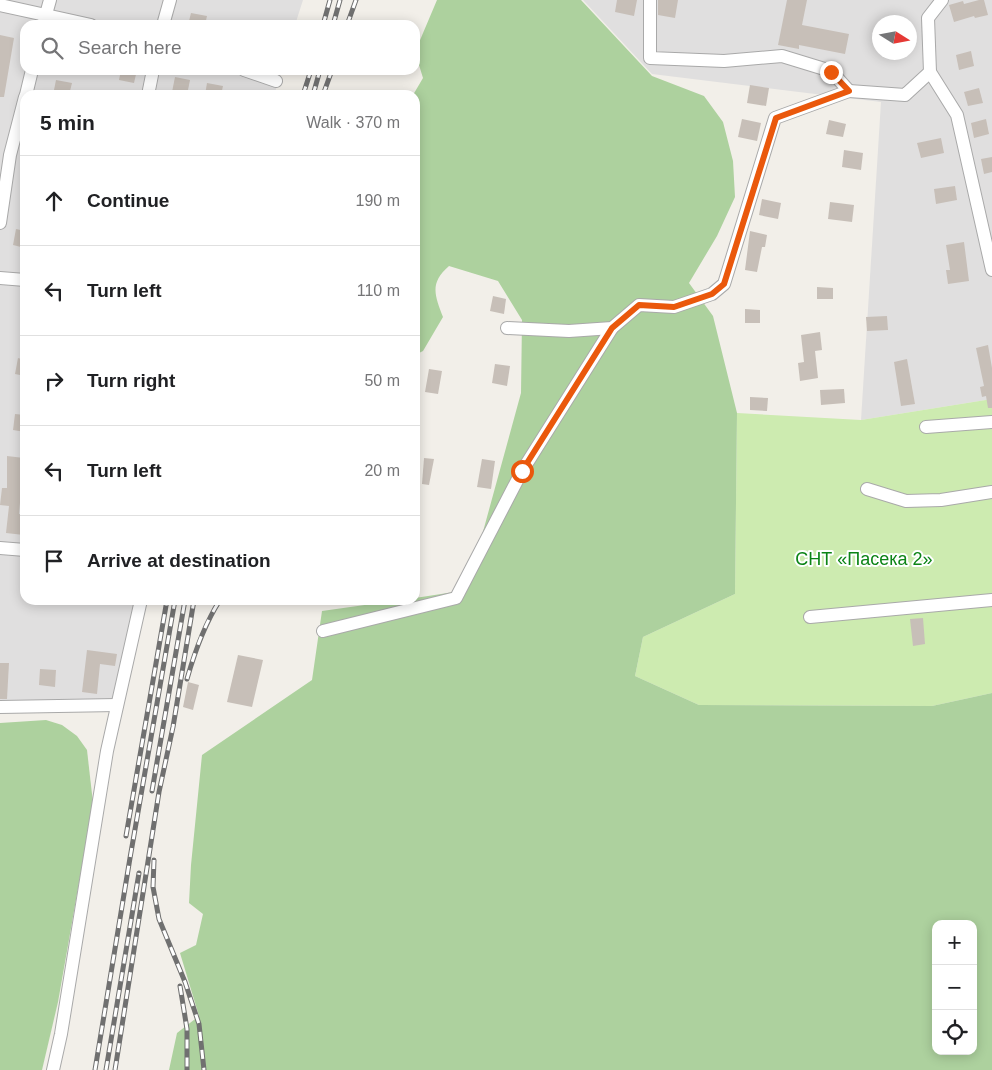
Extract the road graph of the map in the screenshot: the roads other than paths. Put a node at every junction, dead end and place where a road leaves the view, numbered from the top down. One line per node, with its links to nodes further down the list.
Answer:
1 (50, 0): 6 (street)
2 (170, 0): 7 (street)
3 (650, 0): 15 (street)
4 (942, 0): 8 (street)
5 (0, 5): 6 (street)
6 (45, 20)
7 (164, 20)
8 (930, 72): 15 (street); 18 (street)
9 (31, 75): 13 (street)
10 (152, 75): 14 (street)
11 (259, 75): 12 (street)
12 (276, 81)
13 (27, 90)
14 (149, 90)
15 (849, 91): 22 (street)
16 (20, 116): 17 (street)
17 (0, 223)
18 (992, 270)
19 (0, 278): 20 (street)
20 (20, 280)
21 (508, 328): 22 (street)
22 (612, 328): 32 (street)
23 (992, 422): 24 (street)
24 (926, 427)
25 (867, 489): 26 (street)
26 (992, 492)
27 (0, 548): 28 (street)
28 (20, 550)
29 (992, 600): 31 (street)
30 (140, 605): 33 (street)
31 (810, 617)
32 (323, 631)
33 (117, 705): 34 (street); 35 (street)
34 (0, 707)
35 (53, 1070)

